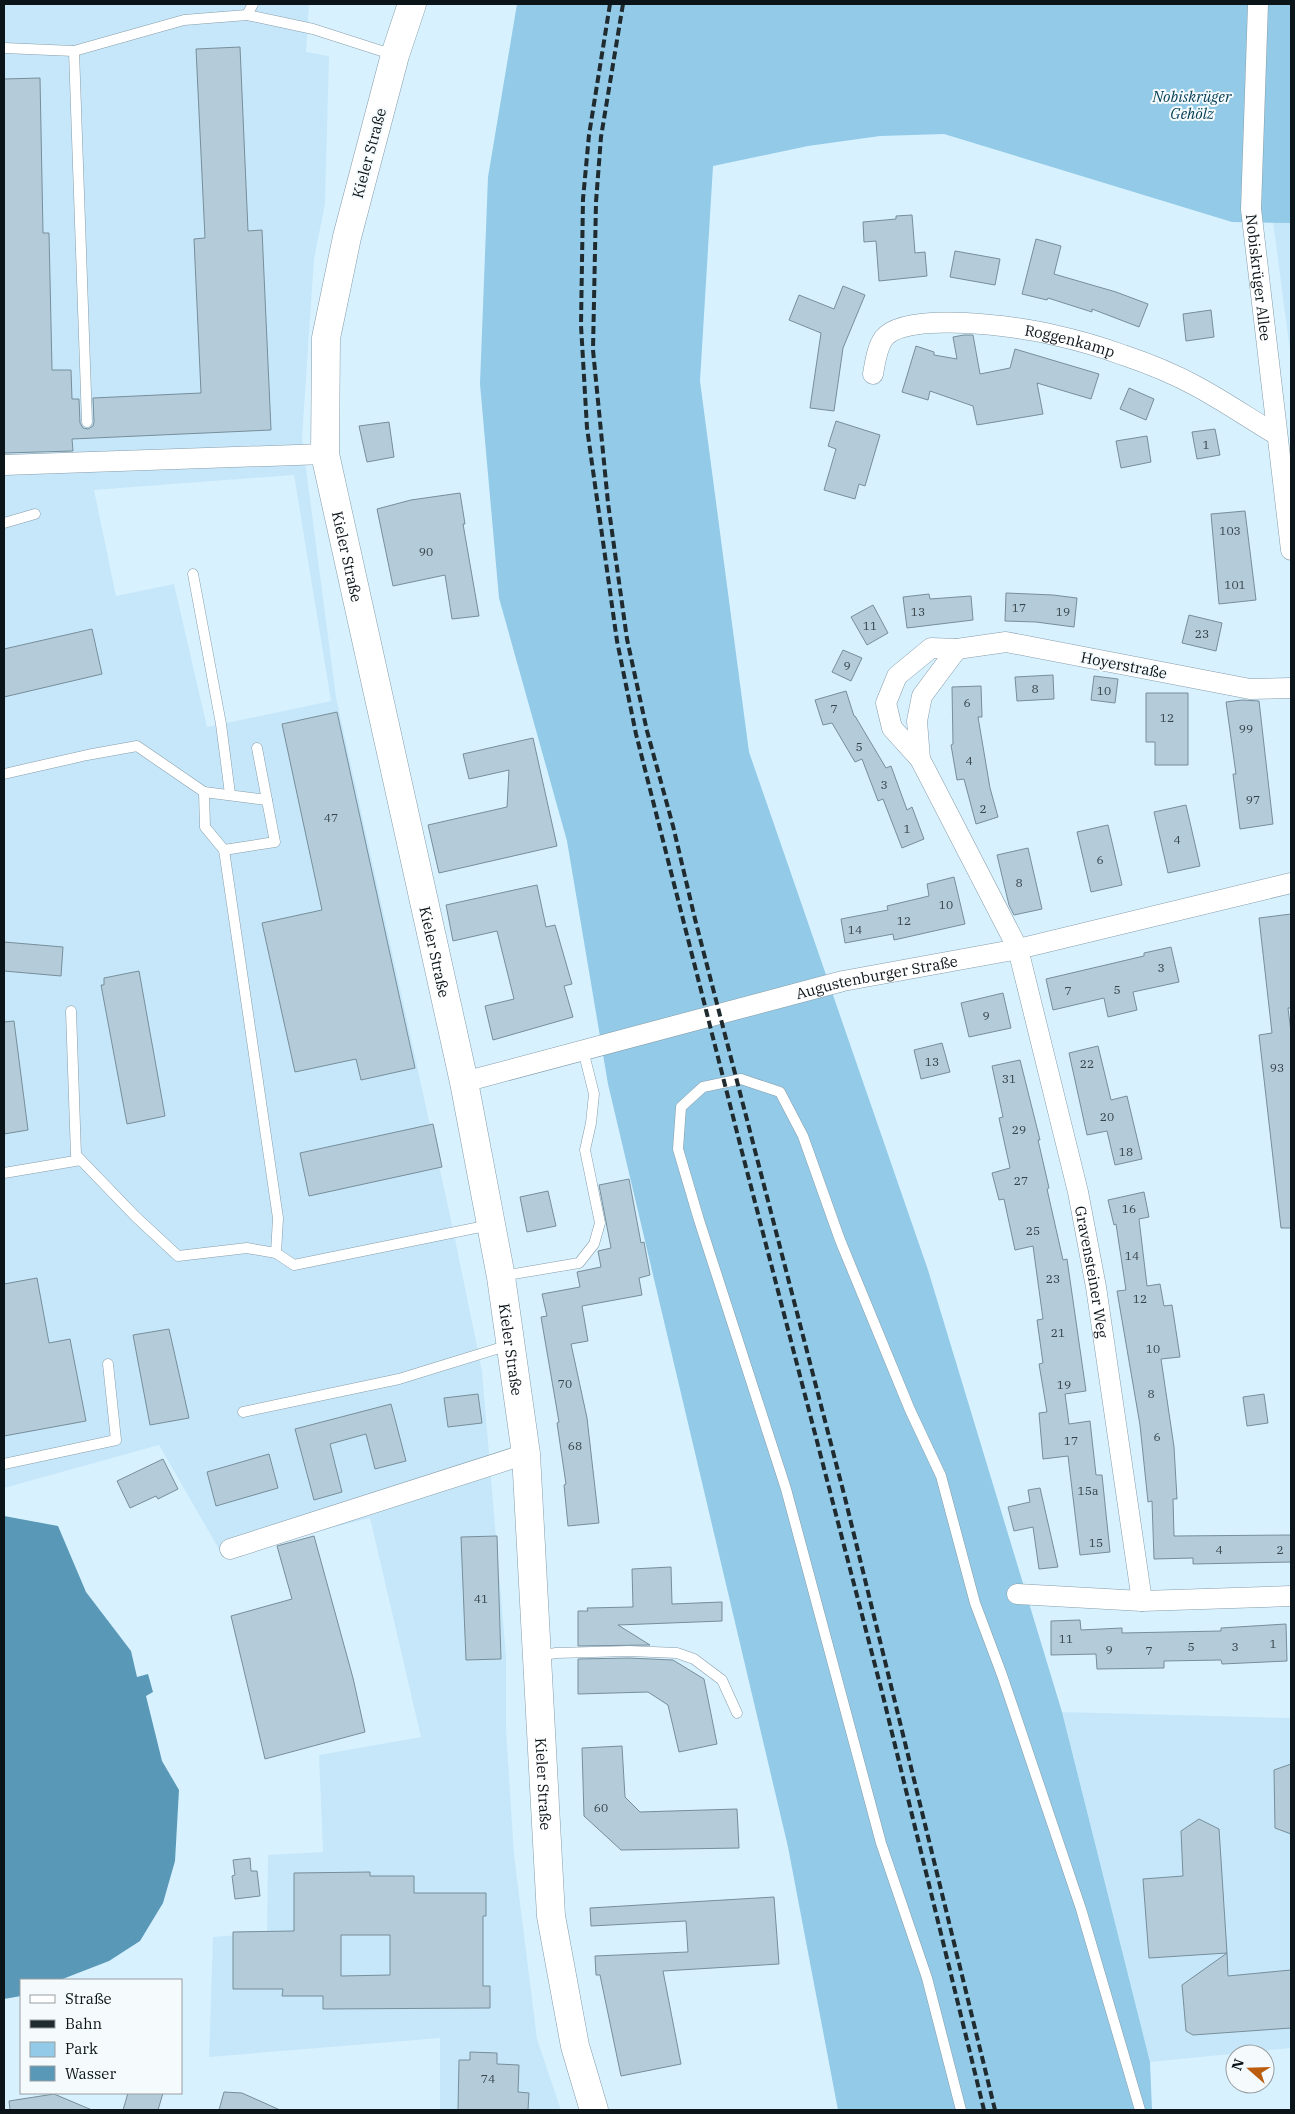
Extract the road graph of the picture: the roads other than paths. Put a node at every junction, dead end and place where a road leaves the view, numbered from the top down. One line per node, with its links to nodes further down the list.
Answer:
1 (253, 4): 4 (lane)
2 (412, 4): 7 (main road, Kieler Straße)
3 (1258, 4): 10 (street, Nobiskrüger Allee)
4 (247, 15): 6 (lane); 7 (lane)
5 (4, 48): 6 (lane)
6 (74, 51): 9 (lane)
7 (395, 55): 11 (main road, Kieler Straße)
8 (873, 374): 10 (street, Roggenkamp)
9 (87, 422)
10 (1282, 438): 15 (street, Nobiskrüger Allee)
11 (326, 454): 12 (street); 31 (main road, Kieler Straße)
12 (4, 465)
13 (35, 514): 14 (lane)
14 (4, 523)
15 (1290, 529): 16 (street, Nobiskrüger Allee)
16 (1291, 550)
17 (193, 574): 24 (lane)
18 (957, 649): 19 (street, Hoyerstraße); 21 (street, Hoyerstraße); 21 (street, Hoyerstraße)
19 (1291, 688)
20 (256, 748): 25 (lane)
21 (920, 759): 28 (street, Hoyerstraße)
22 (4, 774): 23 (lane)
23 (204, 792): 24 (lane); 26 (lane)
24 (230, 794): 25 (lane)
25 (267, 800): 26 (lane)
26 (224, 850): 35 (lane)
27 (1291, 883): 28 (street, Augustenburger Straße)
28 (1018, 949): 30 (street, Augustenburger Straße); 45 (street, Gravensteiner Weg)
29 (72, 1011): 32 (lane)
30 (583, 1050): 31 (street, Augustenburger Straße); 36 (lane)
31 (464, 1082): 34 (main road, Kieler Straße)
32 (81, 1160): 33 (lane); 35 (lane)
33 (4, 1173)
34 (491, 1225): 35 (lane); 36 (main road, Kieler Straße)
35 (276, 1253)
36 (501, 1277): 37 (main road, Kieler Straße)
37 (510, 1345): 39 (lane); 40 (main road, Kieler Straße)
38 (108, 1364): 41 (lane)
39 (243, 1412)
40 (526, 1454): 42 (street); 46 (main road, Kieler Straße)
41 (4, 1464)
42 (230, 1549)
43 (1017, 1594): 45 (street)
44 (1291, 1596): 45 (street)
45 (1142, 1601)
46 (537, 1656): 47 (lane); 48 (main road, Kieler Straße)
47 (737, 1713)
48 (594, 2110)
49 (961, 2110): 50 (lane)
50 (1140, 2110)

